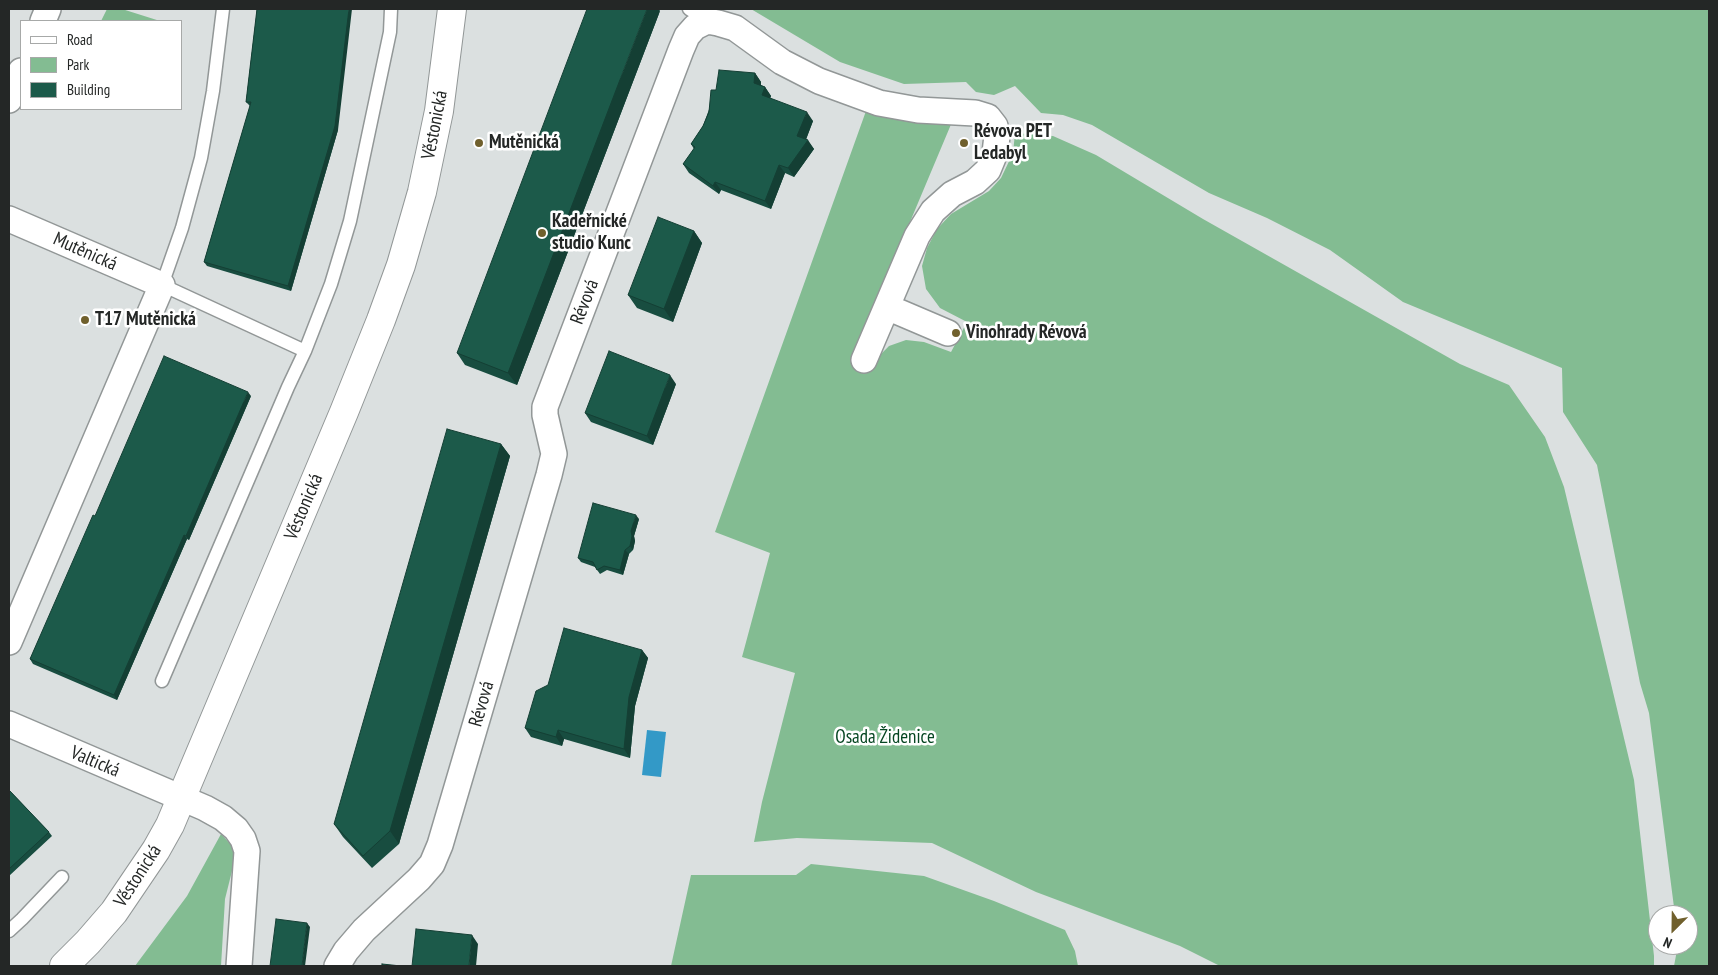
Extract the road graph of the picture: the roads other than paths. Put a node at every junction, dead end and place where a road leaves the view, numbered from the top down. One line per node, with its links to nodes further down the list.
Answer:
1 (223, 9): 8 (lane)
2 (391, 9): 11 (lane)
3 (452, 9): 16 (street, Věstonická)
4 (698, 15): 9 (street, Révová); 21 (street, Révová)
5 (20, 73): 6 (street)
6 (9, 100)
7 (9, 219): 8 (street, Mutěnická)
8 (162, 285): 11 (lane); 13 (street)
9 (887, 307): 10 (street); 12 (street, Révová)
10 (948, 333)
11 (305, 351): 14 (lane)
12 (864, 360)
13 (9, 642)
14 (162, 681)
15 (9, 724): 16 (street, Valtická)
16 (182, 798): 19 (street, Věstonická); 20 (street)
17 (62, 877): 18 (lane)
18 (9, 931)
19 (64, 966)
20 (239, 966)
21 (337, 966)

